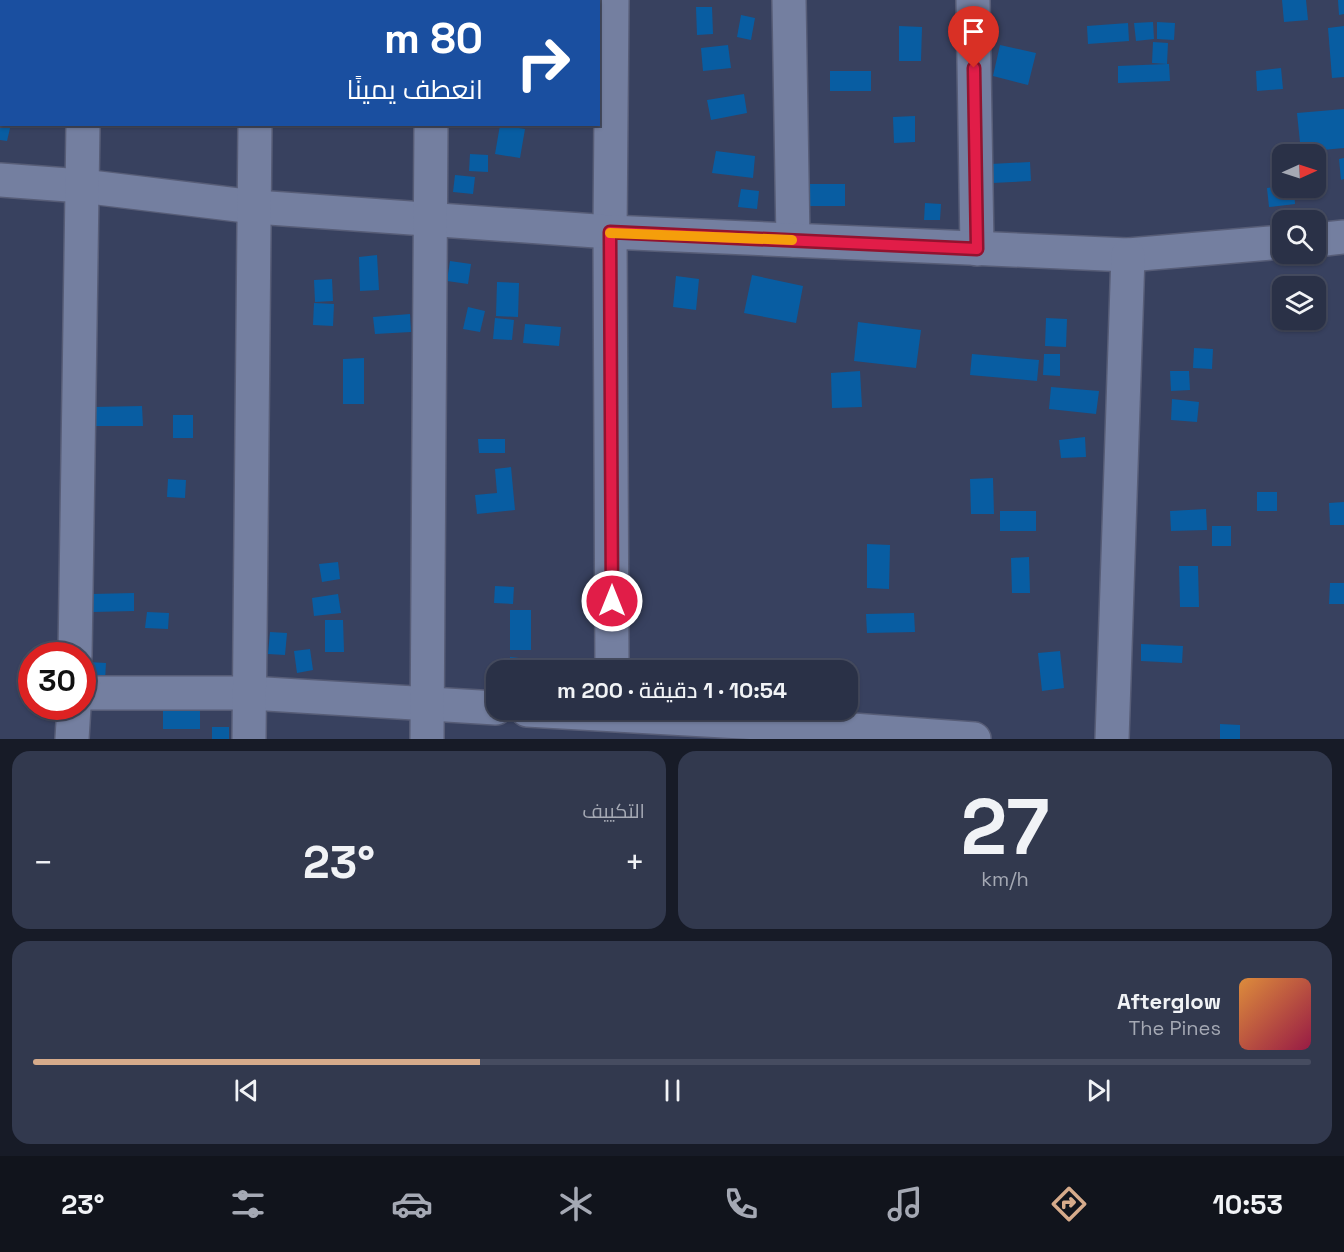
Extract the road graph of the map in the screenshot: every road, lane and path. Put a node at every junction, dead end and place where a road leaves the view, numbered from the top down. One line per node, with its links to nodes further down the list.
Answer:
1 (612, 0): 11 (street)
2 (789, 0): 14 (street)
3 (973, 0): 16 (street)
4 (83, 126): 8 (street)
5 (255, 126): 9 (street)
6 (431, 126): 10 (street)
7 (0, 180): 8 (street)
8 (82, 186): 9 (street); 18 (street)
9 (255, 207): 10 (street); 21 (street)
10 (431, 220): 11 (street); 22 (street)
11 (610, 232): 14 (street); 19 (street)
12 (1344, 237): 13 (street)
13 (1326, 239)
14 (793, 240): 16 (street)
15 (1272, 244): 17 (street)
16 (977, 249): 17 (street)
17 (1128, 255): 31 (street)
18 (75, 642)
19 (612, 660)
20 (96, 693): 21 (street)
21 (249, 693): 22 (street); 28 (street)
22 (428, 704): 23 (street); 29 (street)
23 (486, 707)
24 (73, 720): 27 (street)
25 (612, 721): 26 (street)
26 (759, 731): 30 (street)
27 (72, 739)
28 (249, 739)
29 (427, 739)
30 (974, 739)
31 (1112, 739)

